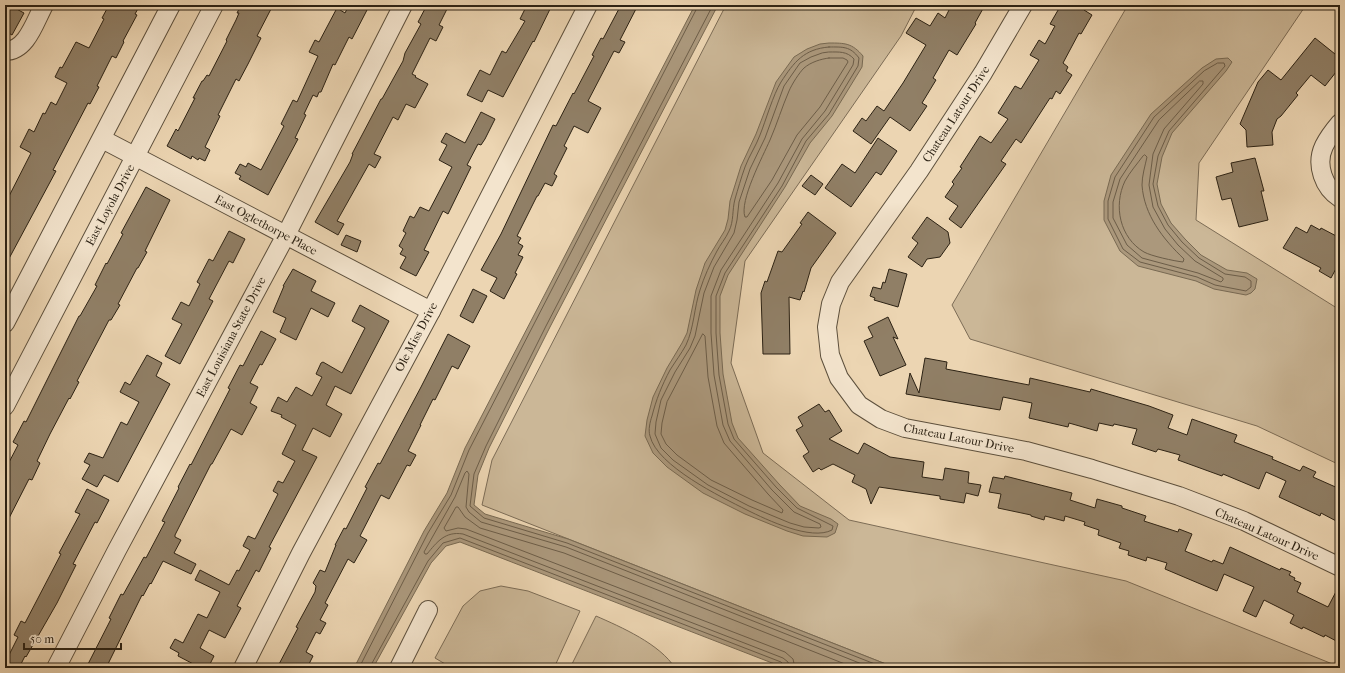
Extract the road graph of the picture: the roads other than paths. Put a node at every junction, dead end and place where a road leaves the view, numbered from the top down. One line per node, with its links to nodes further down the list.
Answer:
1 (44, 5): 7 (street)
2 (171, 5): 9 (street)
3 (214, 5): 10 (street, East Loyola Drive)
4 (403, 5): 12 (street, East Louisiana State Drive)
5 (588, 5): 13 (street, Ole Miss Drive)
6 (1023, 5): 16 (street, Chateau Latour Drive)
7 (5, 51)
8 (1340, 123): 11 (street)
9 (102, 139): 10 (street, East Oglethorpe Place); 14 (street)
10 (135, 156): 12 (street, East Oglethorpe Place); 15 (street, East Loyola Drive)
11 (1340, 198)
12 (286, 235): 13 (street, East Oglethorpe Place); 18 (street, East Louisiana State Drive)
13 (431, 311): 19 (street, Ole Miss Drive)
14 (5, 323)
15 (5, 406)
16 (1340, 567)
17 (428, 610): 20 (street)
18 (56, 668)
19 (243, 668)
20 (399, 668)

